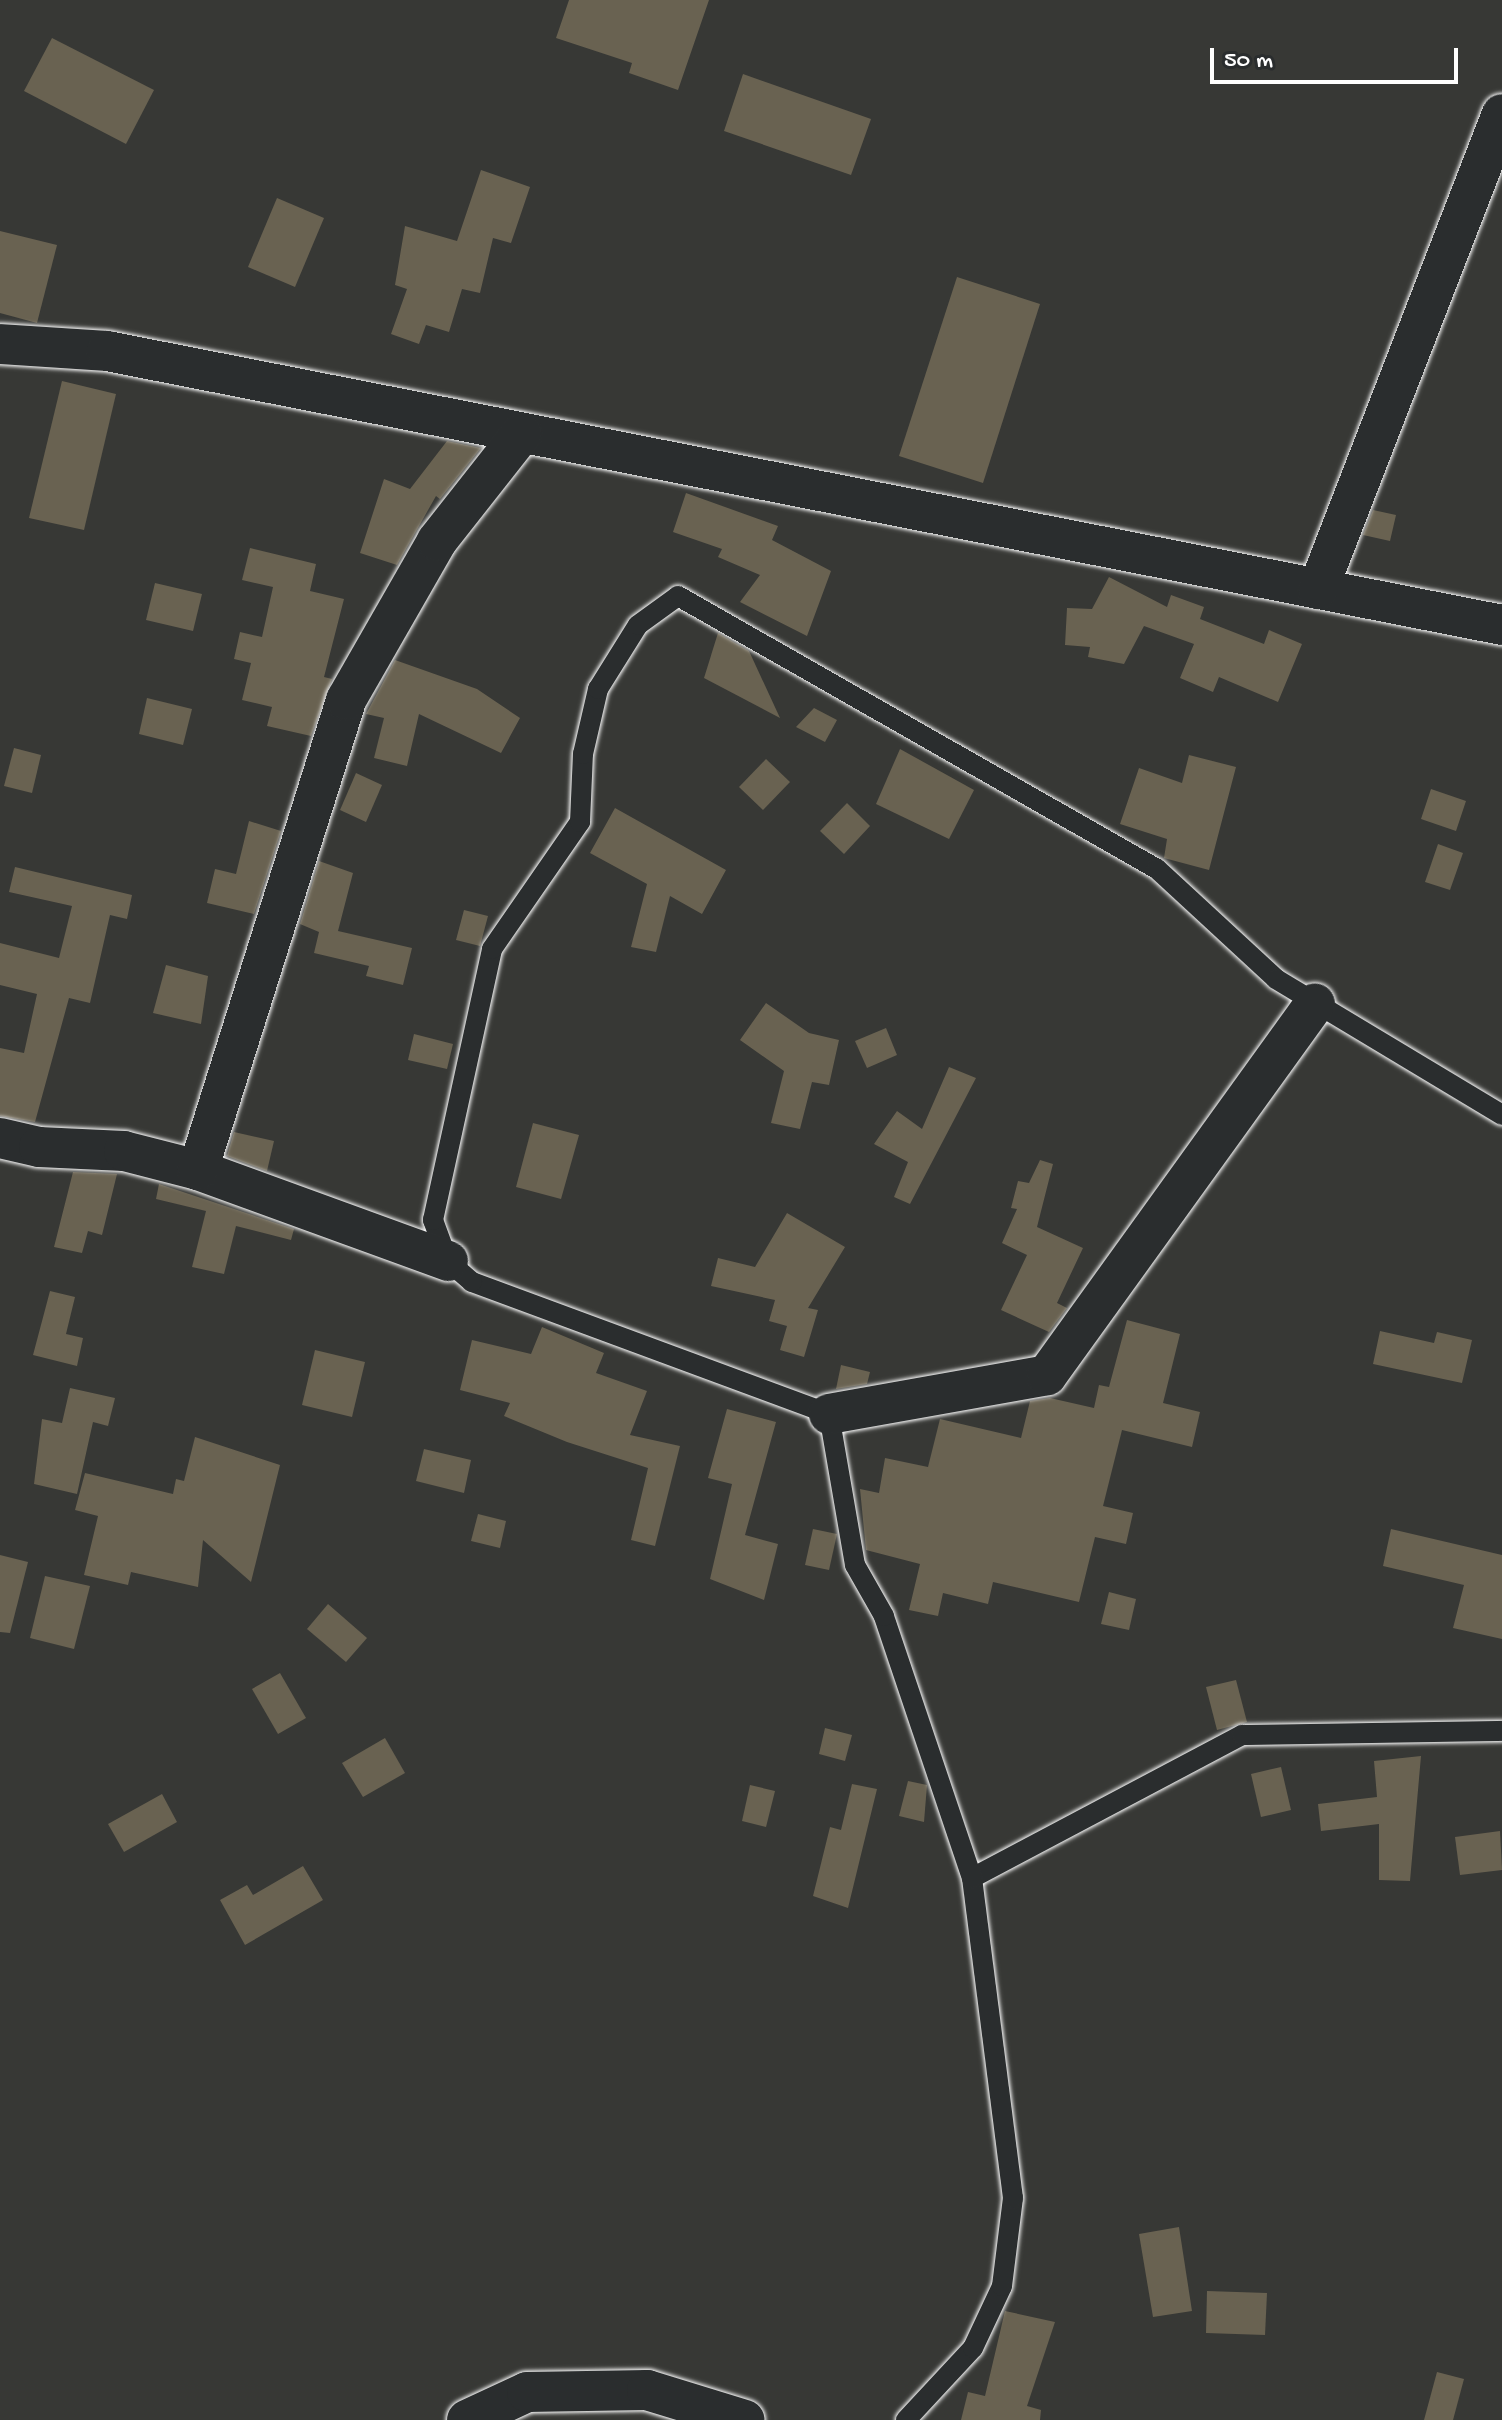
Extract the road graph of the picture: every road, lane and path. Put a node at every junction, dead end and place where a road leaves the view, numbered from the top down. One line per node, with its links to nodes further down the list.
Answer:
1 (1502, 114): 4 (street)
2 (0, 344): 3 (street)
3 (522, 433): 4 (street); 9 (street)
4 (1318, 589): 5 (street)
5 (1502, 625)
6 (1315, 1003): 7 (lane); 10 (lane); 11 (street)
7 (1502, 1115)
8 (0, 1138): 9 (street)
9 (198, 1170): 10 (street)
10 (448, 1261): 11 (lane)
11 (829, 1414): 13 (lane)
12 (1502, 1731): 13 (lane)
13 (972, 1878): 16 (lane)
14 (467, 2420): 15 (street)
15 (745, 2420)
16 (906, 2420)

